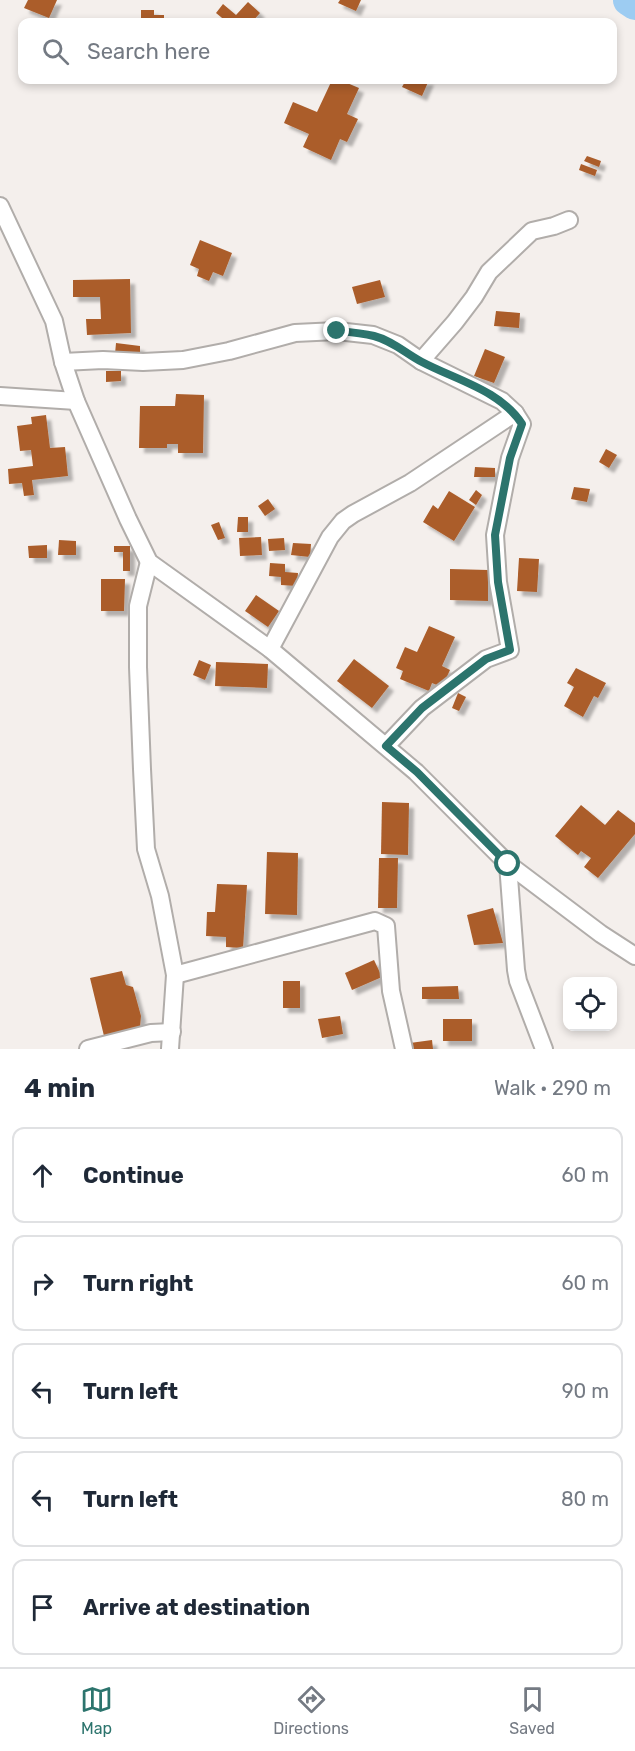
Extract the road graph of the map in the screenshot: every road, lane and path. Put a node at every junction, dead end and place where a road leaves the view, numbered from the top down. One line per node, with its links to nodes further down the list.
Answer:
1 (0, 206): 4 (street)
2 (569, 220): 3 (street)
3 (421, 361): 4 (street); 7 (street)
4 (63, 362): 6 (street)
5 (0, 396): 6 (street)
6 (76, 401): 8 (street)
7 (515, 413): 9 (street); 10 (street)
8 (149, 562): 9 (street); 13 (street)
9 (270, 649): 10 (street)
10 (386, 746): 11 (street)
11 (508, 864): 12 (street); 17 (street)
12 (635, 956)
13 (175, 975): 14 (street); 16 (street)
14 (171, 1041): 15 (street)
15 (88, 1049)
16 (404, 1049)
17 (544, 1049)

